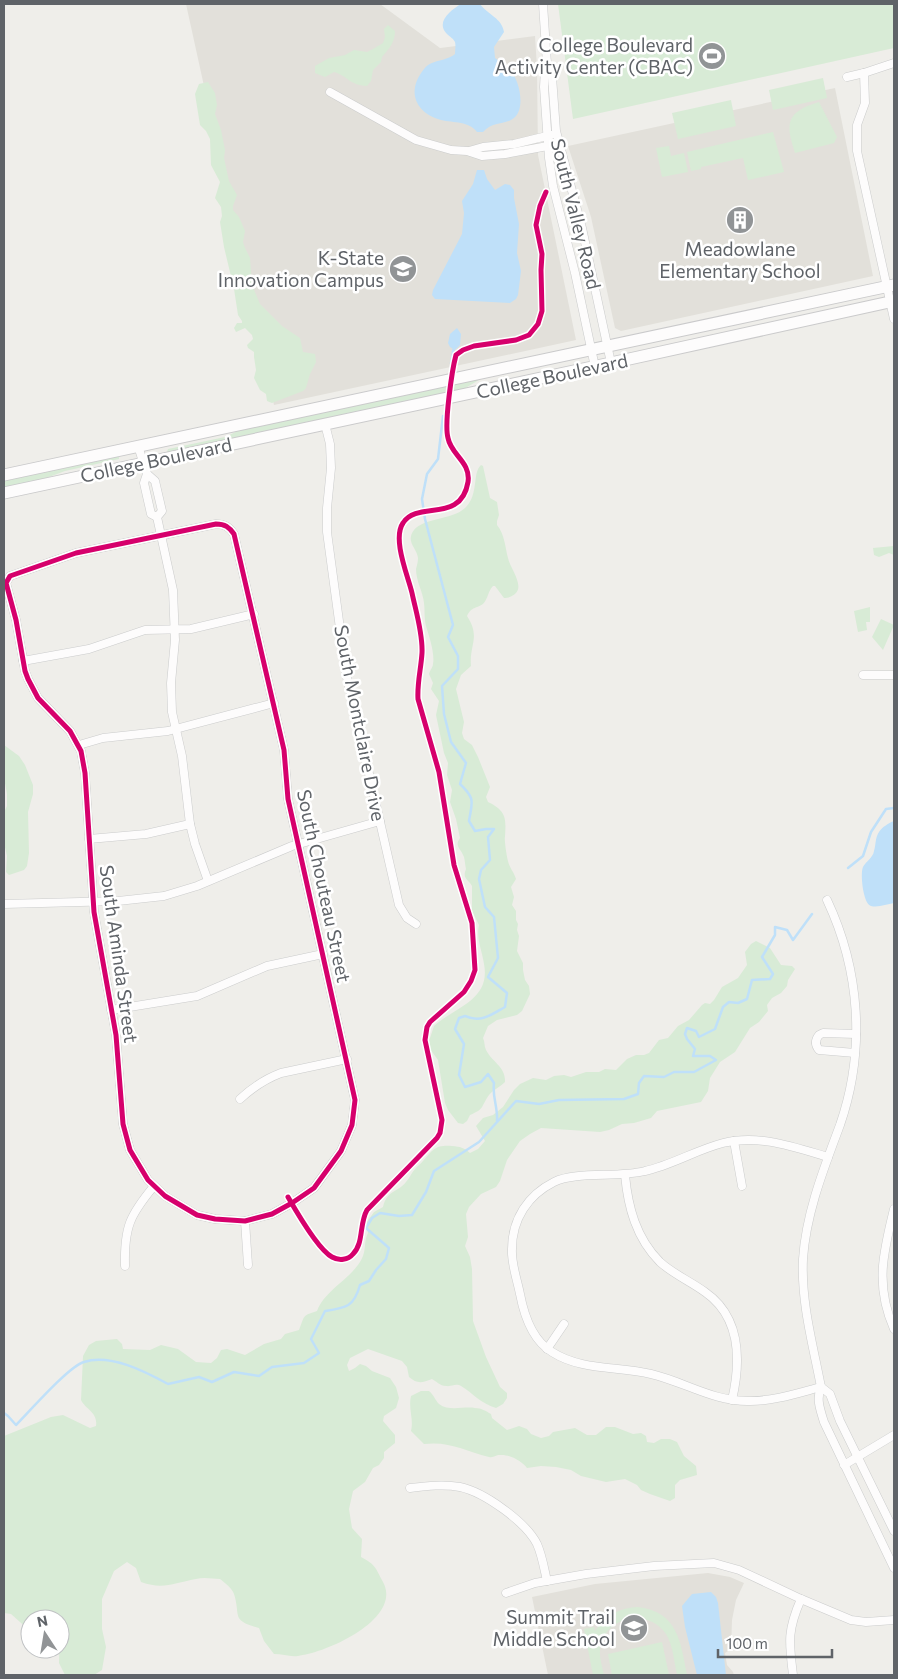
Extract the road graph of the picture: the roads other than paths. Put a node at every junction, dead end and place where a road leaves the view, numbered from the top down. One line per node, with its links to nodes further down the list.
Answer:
1 (543, 4): 3 (street, South Valley Road)
2 (894, 63): 4 (street)
3 (547, 64): 7 (street, South Valley Road); 8 (street, South Valley Road)
4 (864, 73): 5 (street); 12 (street)
5 (847, 77)
6 (330, 92): 11 (street)
7 (556, 134): 8 (street); 9 (street, South Valley Road)
8 (547, 136): 10 (street, South Valley Road); 11 (street)
9 (559, 144): 10 (street); 15 (street, South Valley Road)
10 (548, 145): 11 (street); 16 (street, South Valley Road)
11 (467, 151)
12 (891, 286): 13 (street); 15 (main road, College Boulevard)
13 (892, 301): 14 (street); 17 (main road, College Boulevard)
14 (894, 319)
15 (608, 346): 16 (main road, College Boulevard); 17 (street, South Valley Road)
16 (591, 350): 18 (street, South Valley Road); 20 (main road, College Boulevard)
17 (611, 363): 18 (main road, College Boulevard)
18 (595, 367): 19 (main road, College Boulevard)
19 (325, 424): 21 (main road, College Boulevard); 33 (street, South Montclaire Drive)
20 (138, 446): 21 (street); 22 (main road, College Boulevard)
21 (145, 469): 23 (main road, College Boulevard); 24 (street)
22 (4, 475)
23 (4, 492)
24 (162, 536): 25 (street, South Chouteau Street); 26 (street); 27 (street, South Aminda Street)
25 (254, 614): 26 (street); 30 (street, South Chouteau Street)
26 (174, 629): 27 (street); 31 (street)
27 (24, 661): 32 (street, South Aminda Street)
28 (863, 674): 29 (street)
29 (894, 675)
30 (274, 703): 31 (street); 36 (street, South Chouteau Street)
31 (176, 729): 32 (street); 34 (street)
32 (79, 745): 35 (street, South Aminda Street)
33 (380, 822): 36 (street); 41 (street, South Montclaire Drive)
34 (190, 824): 35 (street); 37 (street)
35 (89, 839): 39 (street, South Aminda Street)
36 (298, 844): 37 (street); 42 (street, South Chouteau Street)
37 (208, 882): 39 (street)
38 (826, 900): 44 (street)
39 (93, 901): 40 (street); 43 (street, South Aminda Street)
40 (4, 904)
41 (416, 924)
42 (323, 954): 43 (street); 46 (street, South Chouteau Street)
43 (111, 1010): 51 (street, South Aminda Street)
44 (856, 1034): 45 (street); 45 (street)
45 (855, 1053): 49 (street)
46 (347, 1060): 47 (street); 55 (street, South Chouteau Street)
47 (240, 1099)
48 (734, 1141): 49 (street); 50 (street); 52 (street)
49 (828, 1157): 61 (street)
50 (625, 1175): 60 (street); 62 (street)
51 (154, 1186): 54 (street, South Aminda Street); 57 (street)
52 (742, 1186)
53 (894, 1209): 59 (street)
54 (197, 1215): 55 (street, South Chouteau Street)
55 (245, 1221): 56 (street)
56 (248, 1265)
57 (125, 1266)
58 (564, 1324): 60 (street)
59 (894, 1329)
60 (547, 1349): 62 (street)
61 (821, 1387): 62 (street); 64 (street); 65 (street)
62 (732, 1400)
63 (894, 1435): 64 (street)
64 (858, 1457): 65 (street); 67 (street)
65 (844, 1464): 68 (street)
66 (410, 1488): 69 (street)
67 (894, 1531)
68 (894, 1568)
69 (547, 1581): 70 (street); 71 (street)
70 (506, 1593)
71 (801, 1599): 72 (street); 73 (street)
72 (894, 1620)
73 (793, 1675)

